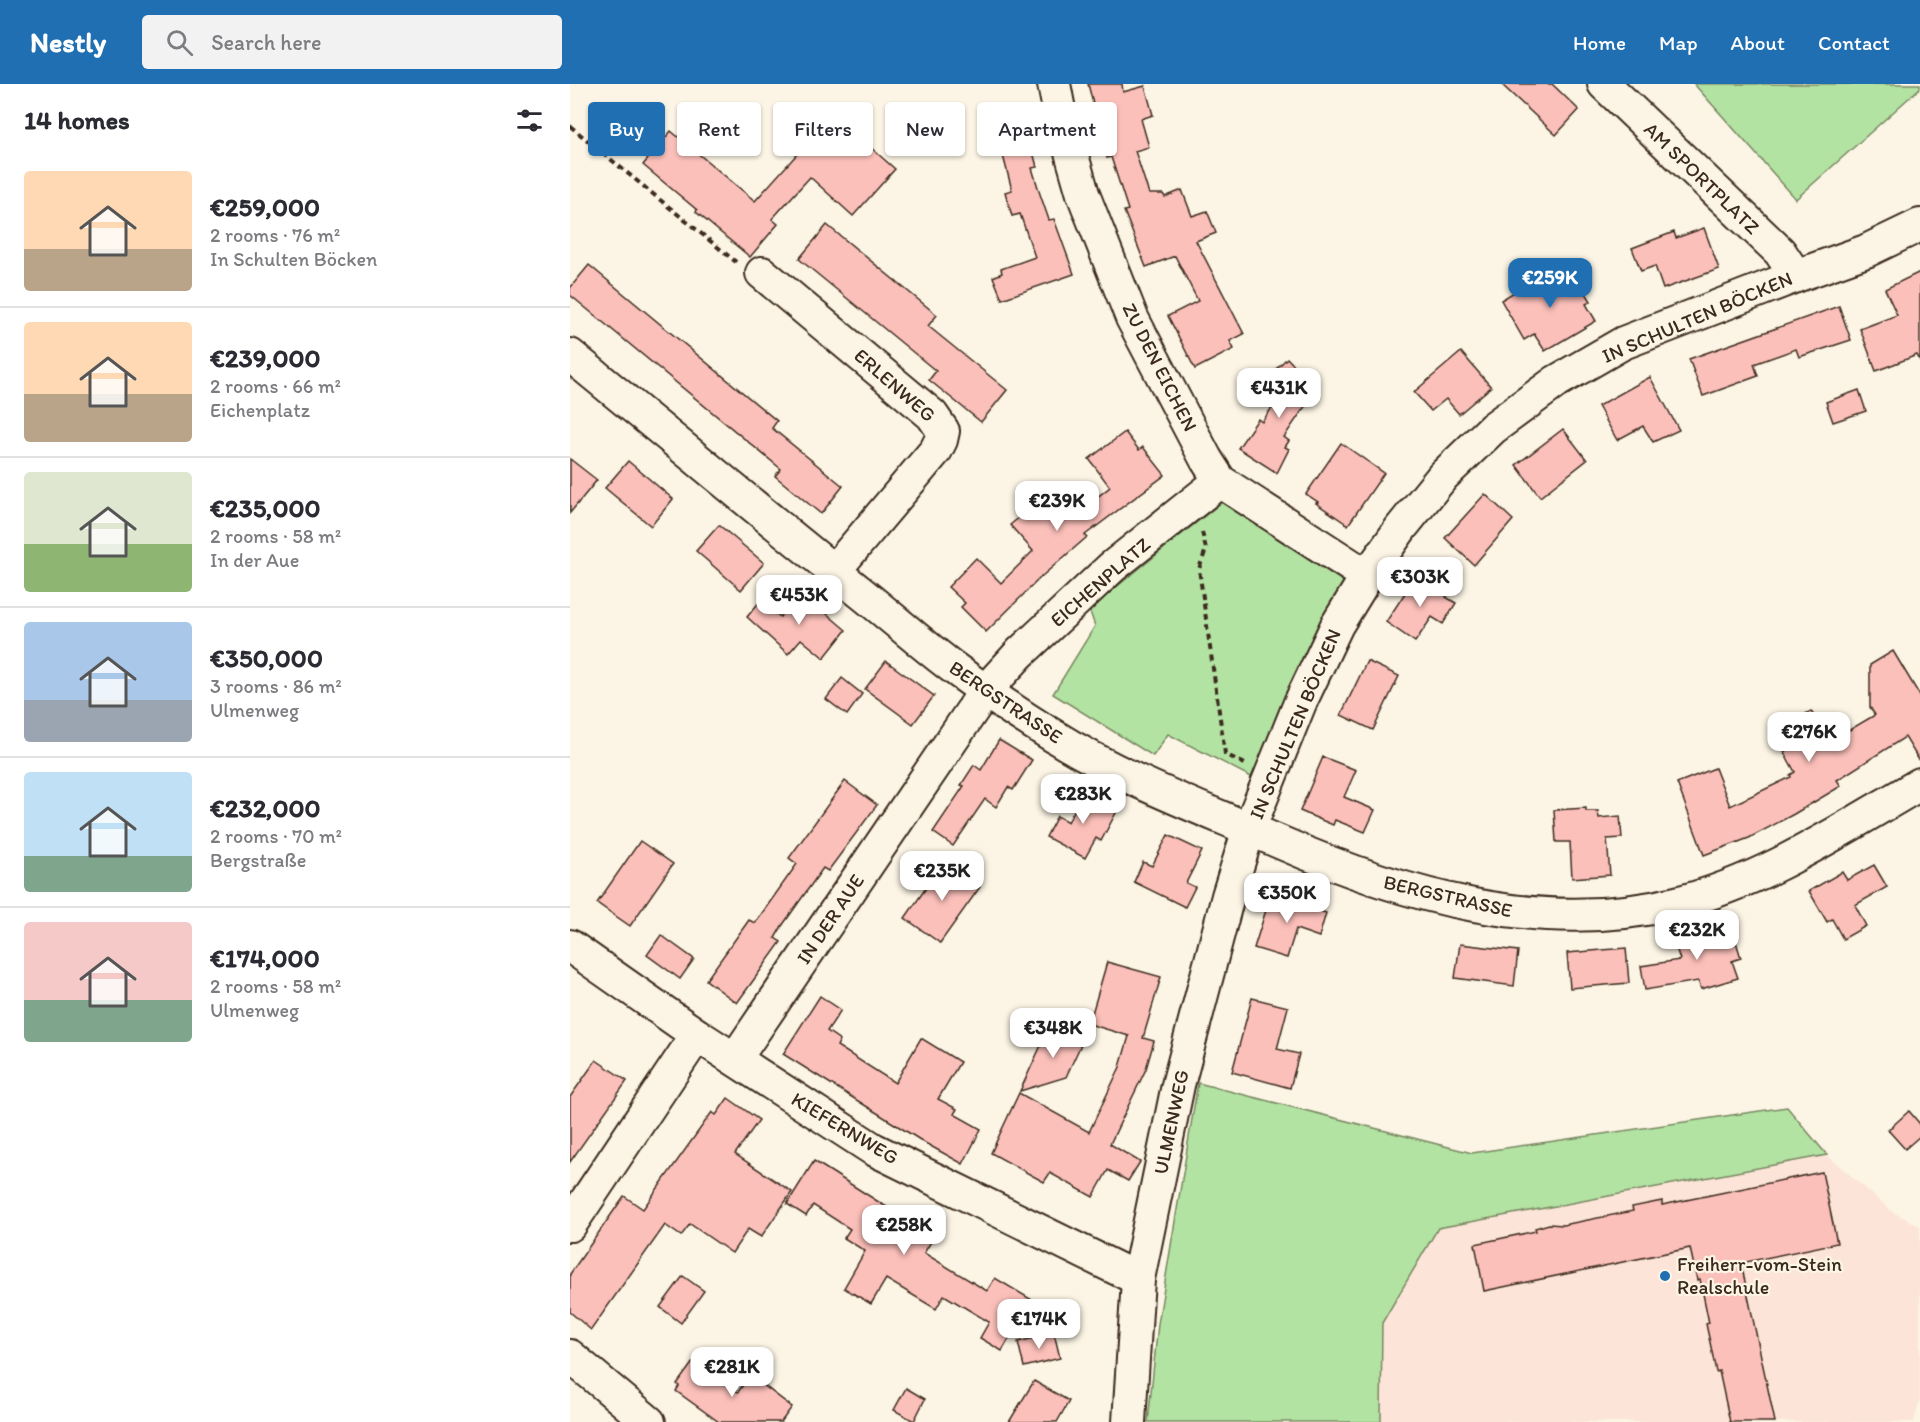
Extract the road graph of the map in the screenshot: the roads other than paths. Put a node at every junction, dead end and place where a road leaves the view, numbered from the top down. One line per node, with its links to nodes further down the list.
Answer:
1 (1054, 84): 7 (street, ZU DEN EICHEN)
2 (1604, 84): 5 (street, AM SPORTPLATZ)
3 (1920, 225): 5 (street, IN SCHULTEN BÖCKEN)
4 (762, 273): 8 (street, ERLENWEG)
5 (1796, 276): 9 (street, IN SCHULTEN BÖCKEN)
6 (570, 354): 8 (street, BERGSTRASSE)
7 (1220, 481): 9 (street, ZU DEN EICHEN); 10 (street, EICHENPLATZ)
8 (834, 571): 10 (street, BERGSTRASSE)
9 (1367, 576): 12 (street, IN SCHULTEN BÖCKEN)
10 (986, 690): 12 (street, BERGSTRASSE); 15 (street, IN DER AUE)
11 (1920, 784): 12 (street, BERGSTRASSE)
12 (1249, 829): 17 (street, ULMENWEG)
13 (570, 946): 14 (street, KIEFERNWEG)
14 (697, 1035): 15 (street, KIEFERNWEG); 16 (street)
15 (735, 1059): 17 (street, KIEFERNWEG)
16 (570, 1225)
17 (1138, 1279): 20 (street, ULMENWEG)
18 (570, 1356): 19 (street)
19 (649, 1422)
20 (1129, 1422)

